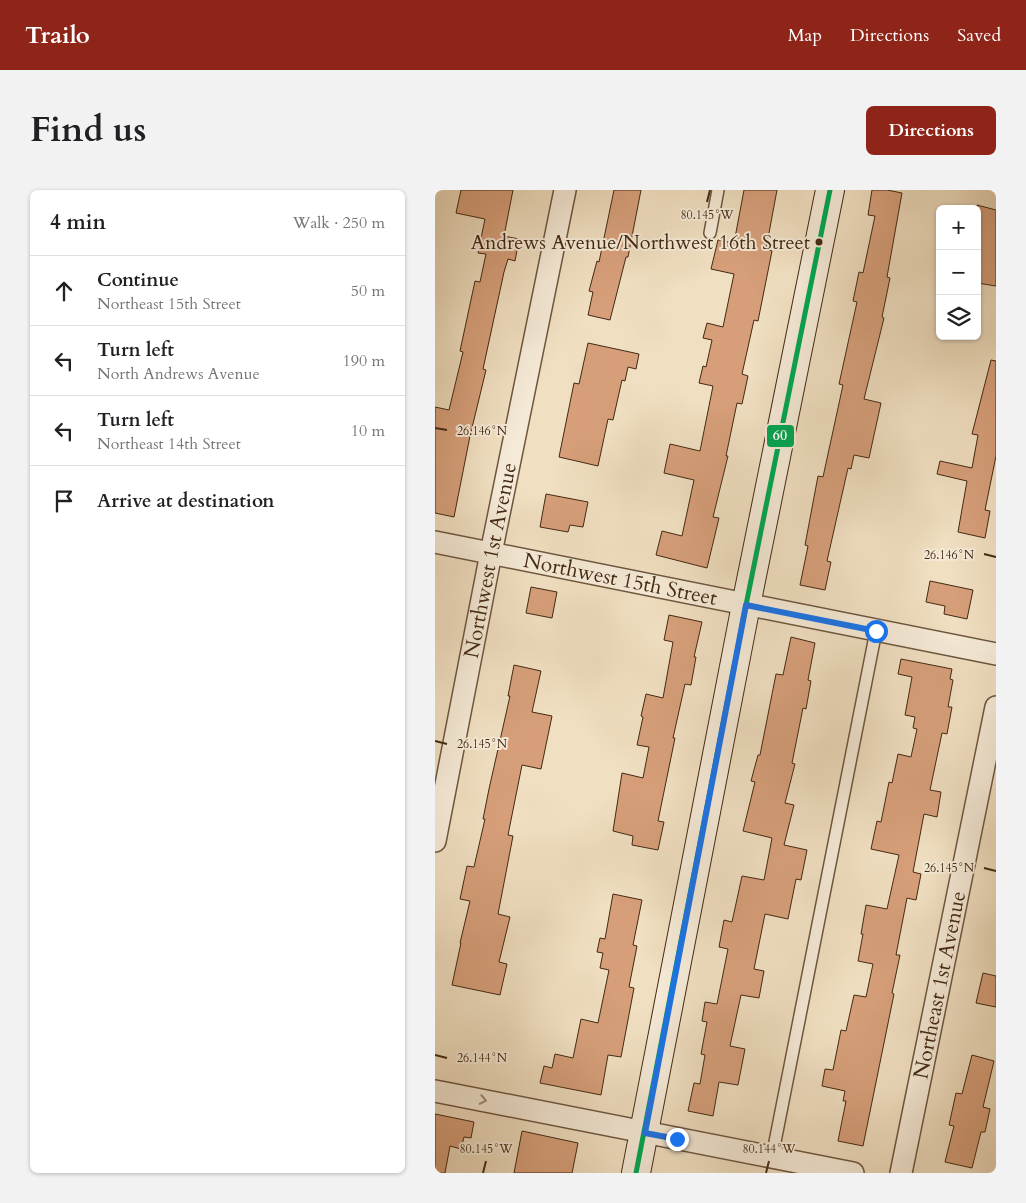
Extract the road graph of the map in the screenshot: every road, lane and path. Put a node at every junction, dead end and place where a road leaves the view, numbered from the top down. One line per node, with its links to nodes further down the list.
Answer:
1 (565, 190): 6 (street, Northwest 1st Avenue)
2 (718, 190): 4 (lane)
3 (830, 190): 7 (main road)
4 (710, 233)
5 (435, 542): 6 (street, Northwest 15th Street)
6 (491, 553): 7 (street, Northwest 15th Street); 11 (street, Northwest 1st Avenue)
7 (746, 605): 8 (street, Northwest 15th Street); 13 (main road)
8 (876, 631): 9 (street, Northwest 15th Street); 14 (lane)
9 (996, 654)
10 (996, 707): 17 (street, Northeast 1st Avenue)
11 (435, 841)
12 (435, 1091): 13 (street, one-way to 13)
13 (645, 1133): 14 (street); 15 (main road)
14 (772, 1157): 16 (street)
15 (636, 1173)
16 (853, 1173)
17 (901, 1173)

